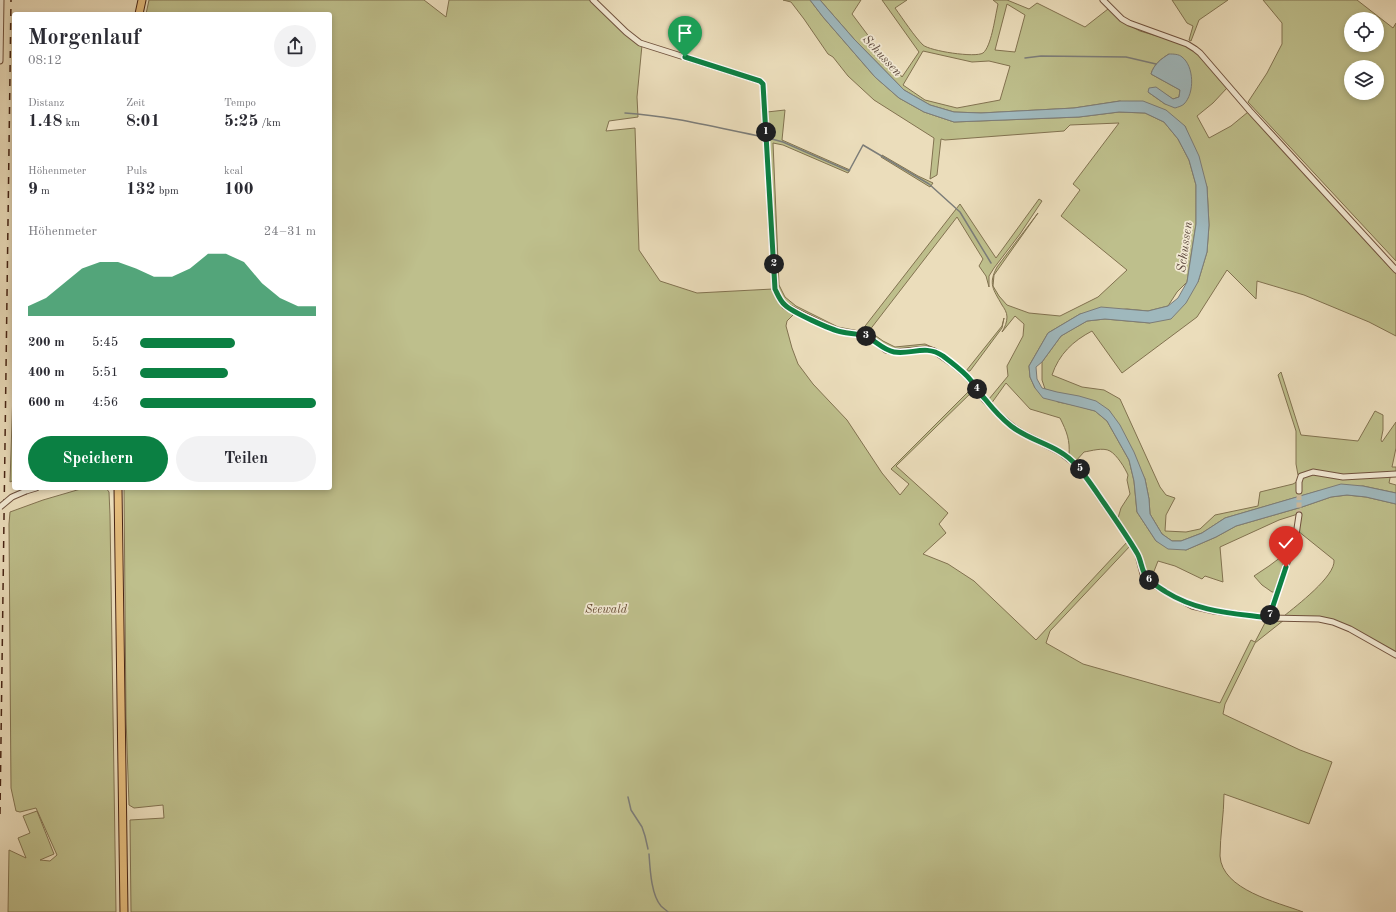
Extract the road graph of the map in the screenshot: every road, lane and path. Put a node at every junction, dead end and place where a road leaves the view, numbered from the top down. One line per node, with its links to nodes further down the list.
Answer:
1 (1, 0): 6 (street)
2 (142, 0): 5 (main road)
3 (593, 0): 14 (street)
4 (1102, 0): 7 (street)
5 (139, 12)
6 (0, 60)
7 (1396, 270)
8 (1396, 474): 11 (street)
9 (29, 490): 12 (street, bridge)
10 (117, 490): 16 (main road)
11 (1299, 491)
12 (0, 507)
13 (1299, 515): 14 (street)
14 (1269, 618): 15 (street)
15 (1396, 655)
16 (124, 912)

